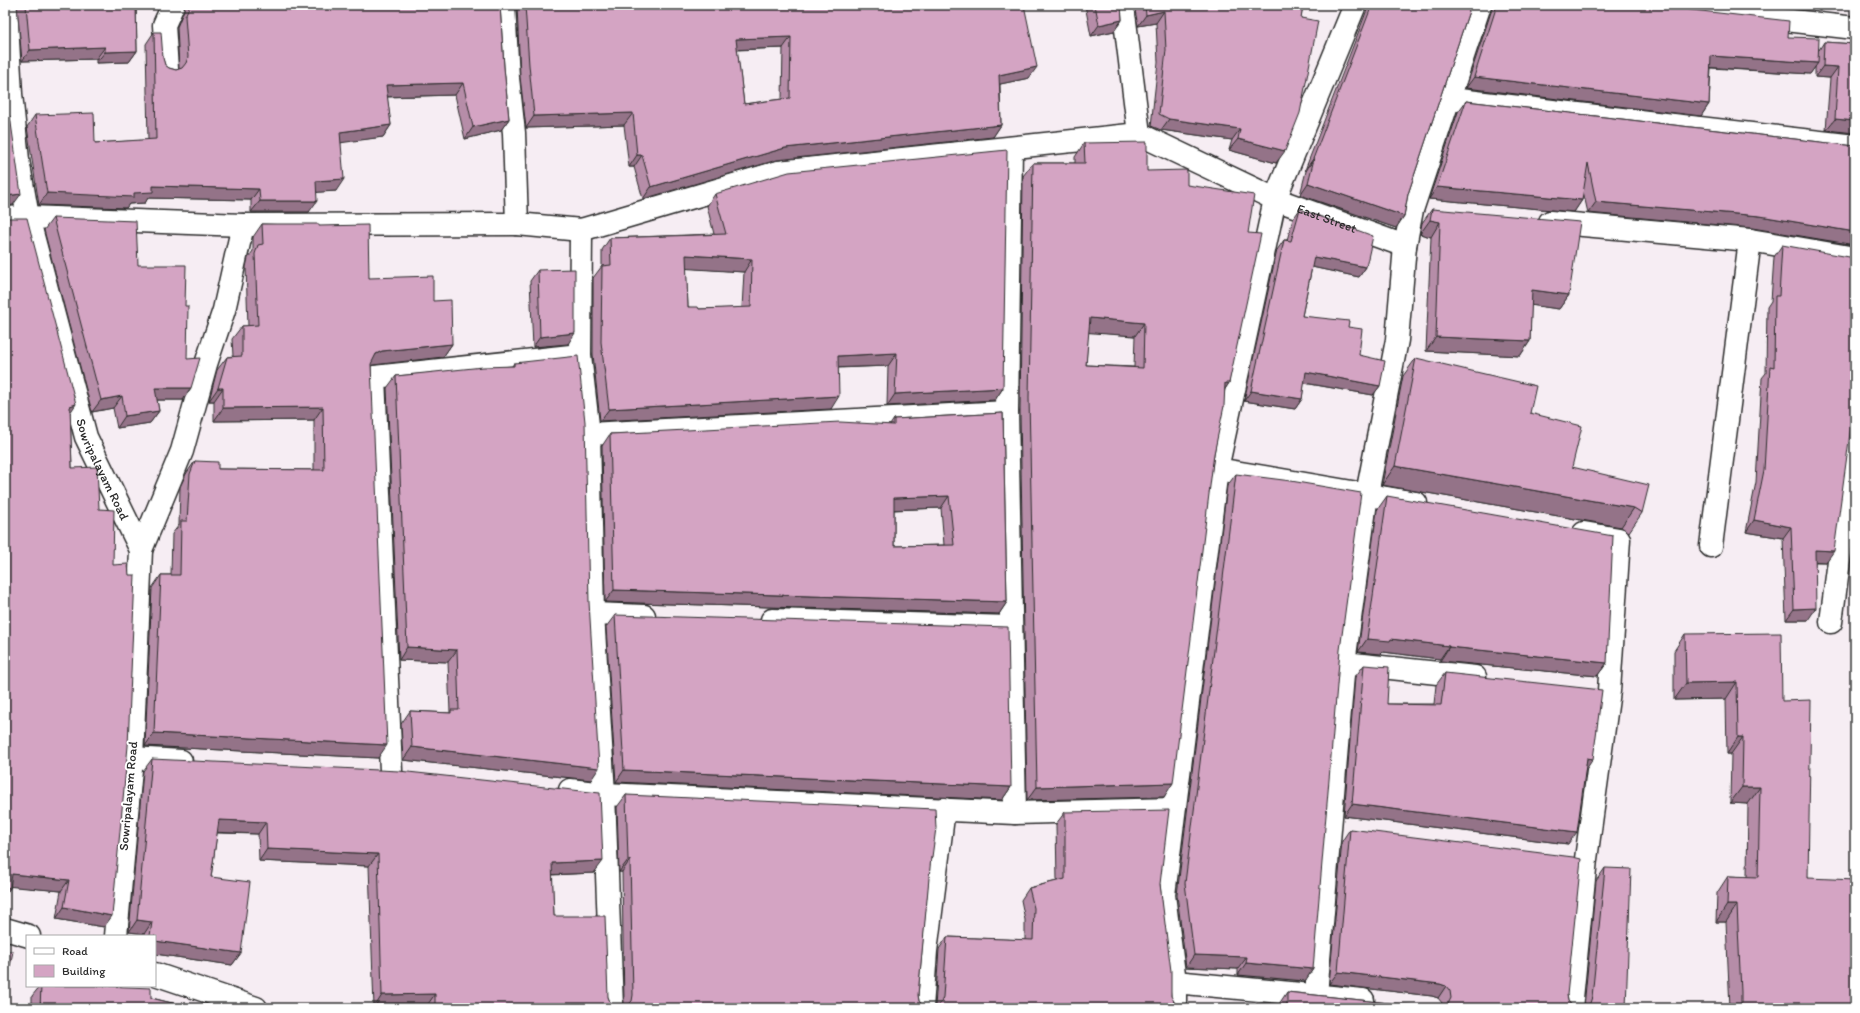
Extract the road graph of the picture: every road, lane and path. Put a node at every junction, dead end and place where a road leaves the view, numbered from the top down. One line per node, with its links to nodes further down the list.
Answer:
1 (6, 5): 18 (street, Sowripalayam Road)
2 (173, 5): 10 (street)
3 (504, 5): 21 (street)
4 (1123, 5): 12 (street)
5 (1355, 5): 15 (street)
6 (1480, 5): 11 (street)
7 (1651, 5): 8 (street)
8 (1820, 14): 9 (street)
9 (1855, 28)
10 (167, 69)
11 (1450, 99): 13 (street); 16 (street)
12 (1139, 134): 14 (street); 15 (street, East Street)
13 (1855, 146)
14 (1011, 148): 23 (street); 28 (street)
15 (1275, 199): 25 (street, East Street); 31 (street)
16 (1412, 210): 17 (street); 25 (street)
17 (1435, 212)
18 (28, 217): 19 (street); 22 (street); 36 (street, Sowripalayam Road)
19 (5, 218)
20 (1530, 220): 24 (street)
21 (517, 224): 22 (street); 23 (street)
22 (243, 225): 36 (street)
23 (581, 230): 27 (street)
24 (1750, 240): 26 (street); 35 (street)
25 (1405, 246): 32 (street)
26 (1855, 258)
27 (580, 355): 29 (street); 49 (street)
28 (1006, 412): 29 (street); 41 (street)
29 (589, 434): 37 (street)
30 (1855, 439): 40 (street)
31 (1217, 469): 32 (street); 54 (street)
32 (1367, 494): 33 (street); 42 (street)
33 (1436, 506)
34 (1566, 530): 45 (street)
35 (1711, 546)
36 (141, 550): 46 (street, Sowripalayam Road)
37 (593, 614): 38 (street); 52 (street)
38 (664, 616)
39 (750, 619): 41 (street)
40 (1831, 622)
41 (1010, 627): 55 (street)
42 (1344, 663): 43 (street); 56 (street)
43 (1492, 679)
44 (1586, 689): 45 (street)
45 (1609, 691): 59 (street)
46 (132, 758): 47 (street); 62 (street, Sowripalayam Road)
47 (202, 762)
48 (367, 770): 49 (street)
49 (391, 771): 50 (street)
50 (415, 774)
51 (549, 788): 52 (street)
52 (604, 794): 53 (street); 68 (street)
53 (944, 809): 55 (street); 69 (street)
54 (1174, 809): 55 (street); 64 (street)
55 (1015, 813)
56 (1329, 827): 57 (street); 65 (street)
57 (1352, 830)
58 (1562, 856): 59 (street)
59 (1586, 859): 71 (street)
60 (5, 929): 61 (street)
61 (26, 935)
62 (116, 935)
63 (156, 974): 67 (street)
64 (1175, 982): 65 (street); 70 (street)
65 (1316, 995): 66 (street)
66 (1384, 1003)
67 (256, 1008)
68 (612, 1008)
69 (922, 1008)
70 (1176, 1008)
71 (1571, 1008)

